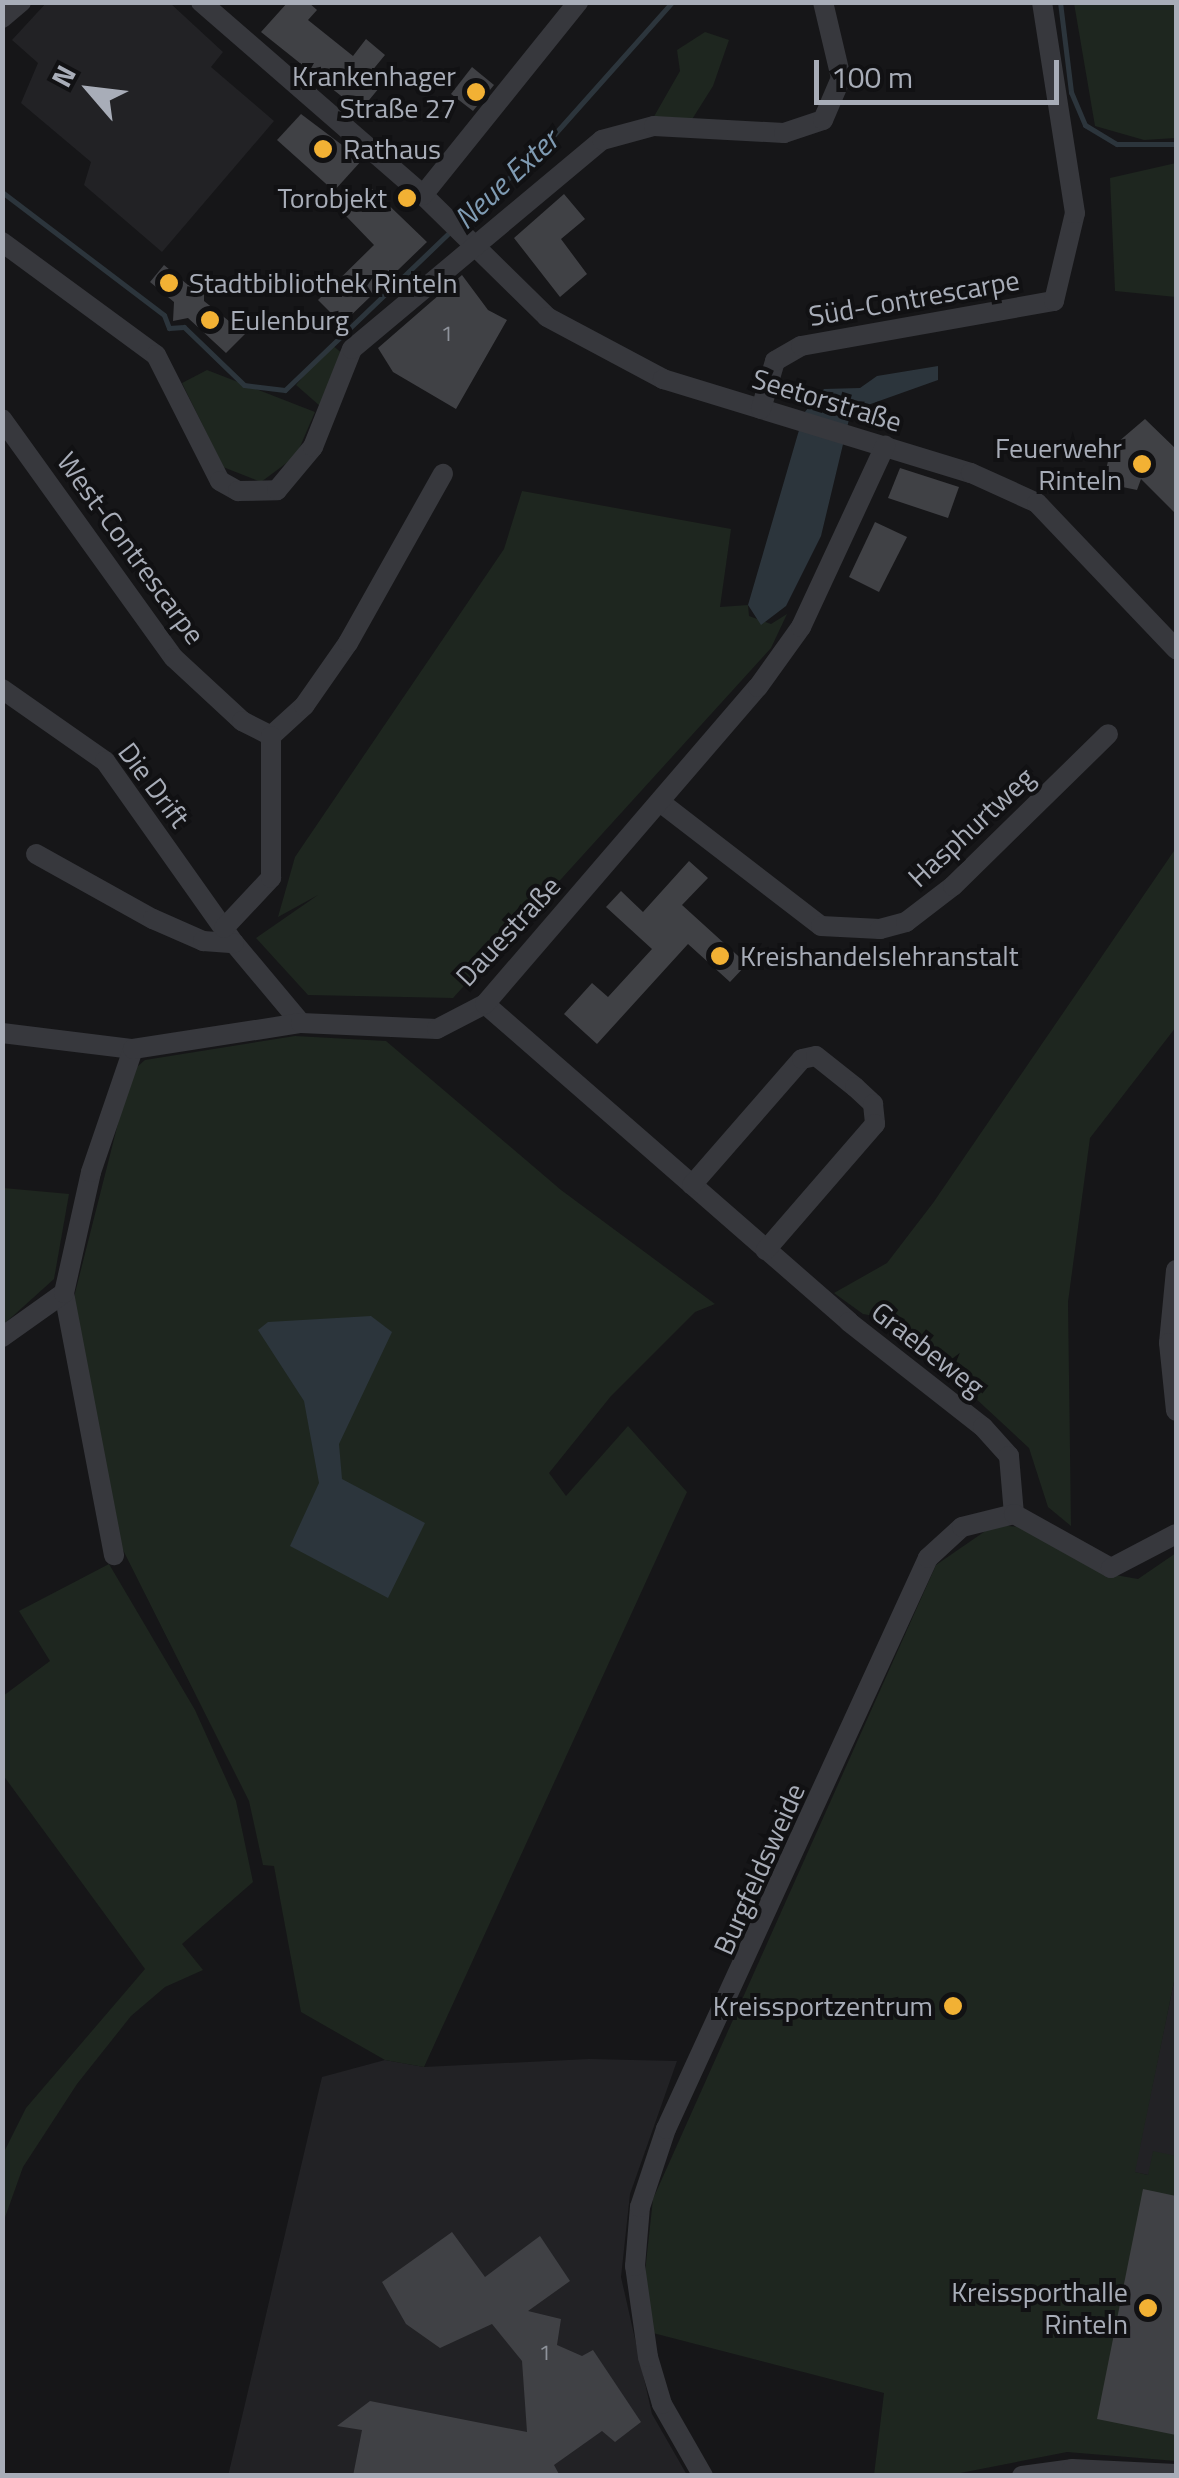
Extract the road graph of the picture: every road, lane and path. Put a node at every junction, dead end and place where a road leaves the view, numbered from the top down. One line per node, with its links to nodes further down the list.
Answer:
1 (21, 2): 6 (street)
2 (201, 2): 7 (street, Seetorstraße)
3 (578, 2): 7 (street)
4 (823, 2): 8 (street)
5 (1042, 2): 10 (street, Süd-Contrescarpe)
6 (2, 18)
7 (423, 195): 8 (street, Seetorstraße)
8 (460, 232): 9 (street); 10 (street, Seetorstraße)
9 (2, 242)
10 (761, 409): 12 (street, Seetorstraße)
11 (2, 419): 17 (street, West-Contrescarpe)
12 (876, 443): 14 (street, Seetorstraße); 18 (street, Dauestraße)
13 (443, 474): 17 (street)
14 (1176, 649)
15 (2, 689): 20 (street, Die Drift)
16 (1108, 734): 18 (street, Hasphurtweg)
17 (271, 736): 20 (street)
18 (660, 802): 21 (street, Dauestraße)
19 (36, 854): 20 (street)
20 (229, 936): 22 (street, Die Drift)
21 (485, 1004): 22 (street, Dauestraße); 25 (street, Graebeweg)
22 (301, 1022): 24 (street, Dauestraße)
23 (2, 1033): 24 (street, Dauestraße)
24 (133, 1049): 28 (street)
25 (692, 1186): 26 (street, Graebeweg); 26 (street)
26 (766, 1250): 31 (street, Graebeweg)
27 (1176, 1270): 30 (street)
28 (64, 1292): 29 (street); 33 (street)
29 (2, 1337)
30 (1176, 1411)
31 (1014, 1514): 32 (street); 35 (street, Burgfeldsweide)
32 (1176, 1534)
33 (114, 1555)
34 (1176, 2474): 36 (street)
35 (703, 2476)
36 (1022, 2476)

